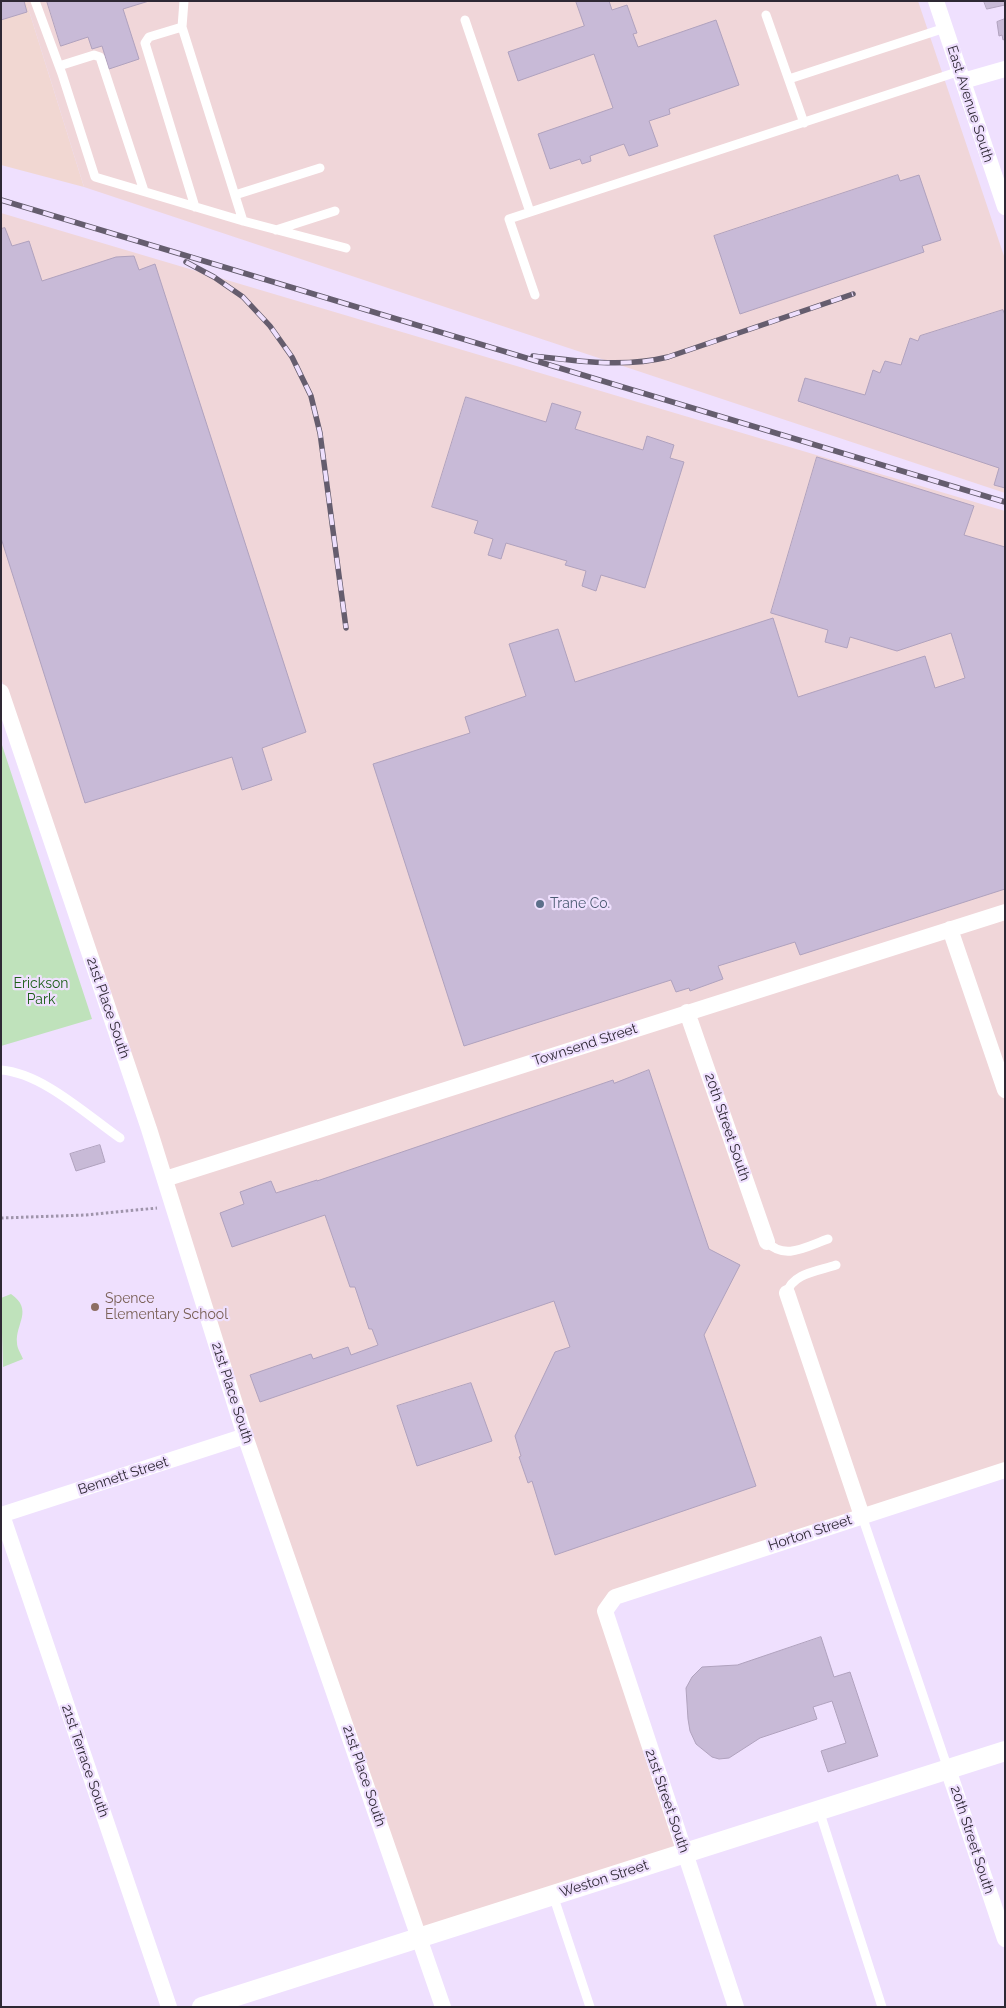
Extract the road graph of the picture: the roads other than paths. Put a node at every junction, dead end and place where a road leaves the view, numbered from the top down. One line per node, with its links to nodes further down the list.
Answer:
1 (35, 1): 8 (lane)
2 (184, 1): 6 (lane)
3 (936, 1): 7 (street, East Avenue South)
4 (766, 15): 11 (lane)
5 (465, 20): 19 (lane)
6 (182, 27): 15 (lane); 16 (lane)
7 (945, 28): 10 (street, East Avenue South); 11 (lane)
8 (59, 66): 14 (lane); 14 (lane)
9 (1005, 69): 10 (street)
10 (962, 76): 12 (lane); 17 (street, East Avenue South)
11 (789, 79): 12 (lane)
12 (804, 123): 19 (lane)
13 (320, 168): 15 (lane)
14 (144, 192): 16 (lane)
15 (235, 195): 20 (lane)
16 (195, 207): 20 (lane)
17 (1005, 207)
18 (335, 211): 21 (lane)
19 (530, 212): 23 (lane)
20 (243, 221): 21 (lane)
21 (276, 230): 22 (lane)
22 (346, 248)
23 (535, 295)
24 (1, 692): 31 (street, 21st Place South)
25 (1005, 912): 26 (street, Townsend Street)
26 (950, 929): 27 (street, Townsend Street); 29 (street)
27 (687, 1012): 31 (street, Townsend Street); 33 (street, 20th Street South)
28 (1, 1070): 30 (lane)
29 (1005, 1090)
30 (120, 1138)
31 (164, 1178): 36 (street, 21st Place South)
32 (828, 1239): 33 (lane)
33 (767, 1242)
34 (836, 1265): 35 (lane)
35 (787, 1293): 39 (street)
36 (245, 1436): 38 (street, Bennett Street); 46 (street, 21st Place South)
37 (1005, 1470): 39 (street, Horton Street)
38 (2, 1515): 48 (street, 21st Terrace South)
39 (862, 1516): 40 (street, Horton Street); 42 (lane)
40 (615, 1597): 44 (street, 21st Street South)
41 (1005, 1751): 42 (street, Weston Street)
42 (948, 1769): 43 (street, Weston Street); 47 (street, 20th Street South)
43 (819, 1810): 44 (street, Weston Street); 53 (lane)
44 (685, 1853): 45 (street, Weston Street); 52 (street, 21st Street South)
45 (553, 1895): 46 (street, Weston Street); 51 (lane)
46 (420, 1937): 49 (street, Weston Street); 50 (street, 21st Place South)
47 (1005, 1939)
48 (169, 2007)
49 (202, 2007)
50 (443, 2007)
51 (590, 2007)
52 (736, 2007)
53 (882, 2007)

